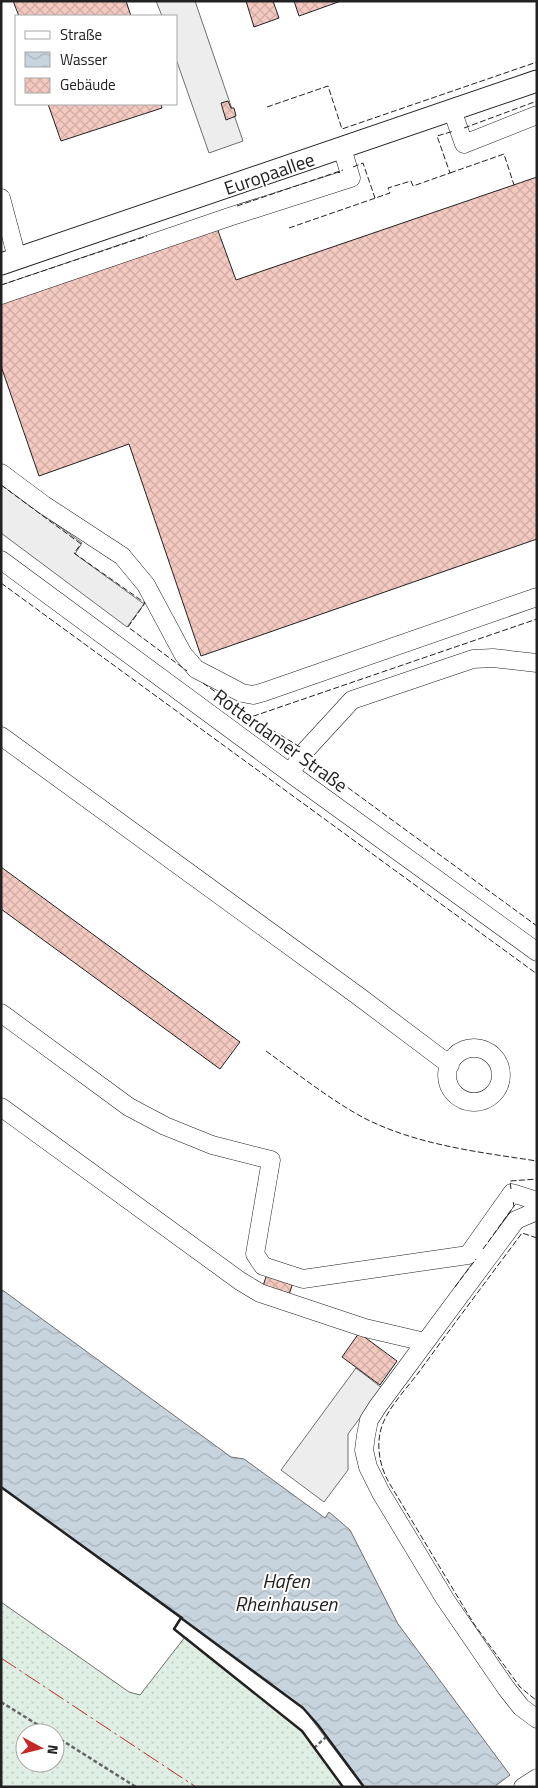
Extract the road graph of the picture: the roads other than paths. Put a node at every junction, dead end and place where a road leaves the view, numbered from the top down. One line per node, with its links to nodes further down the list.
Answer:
1 (537, 81): 2 (main road, Europaallee)
2 (452, 110): 3 (street); 4 (main road, Europaallee)
3 (537, 115)
4 (342, 148): 6 (main road, Europaallee); 7 (street)
5 (1, 198): 6 (street)
6 (9, 261)
7 (1, 295)
8 (1, 473): 10 (street)
9 (1, 560): 13 (street, Rotterdamer Straße)
10 (537, 597)
11 (537, 663): 13 (street)
12 (1, 736): 16 (street)
13 (290, 773): 14 (street, Rotterdamer Straße)
14 (537, 952)
15 (1, 1013): 18 (street)
16 (450, 1065)
17 (1, 1106): 20 (street)
18 (537, 1201)
19 (537, 1211): 20 (street)
20 (425, 1342): 21 (street)
21 (537, 1719)
22 (537, 1778): 23 (street)
23 (522, 1787)

